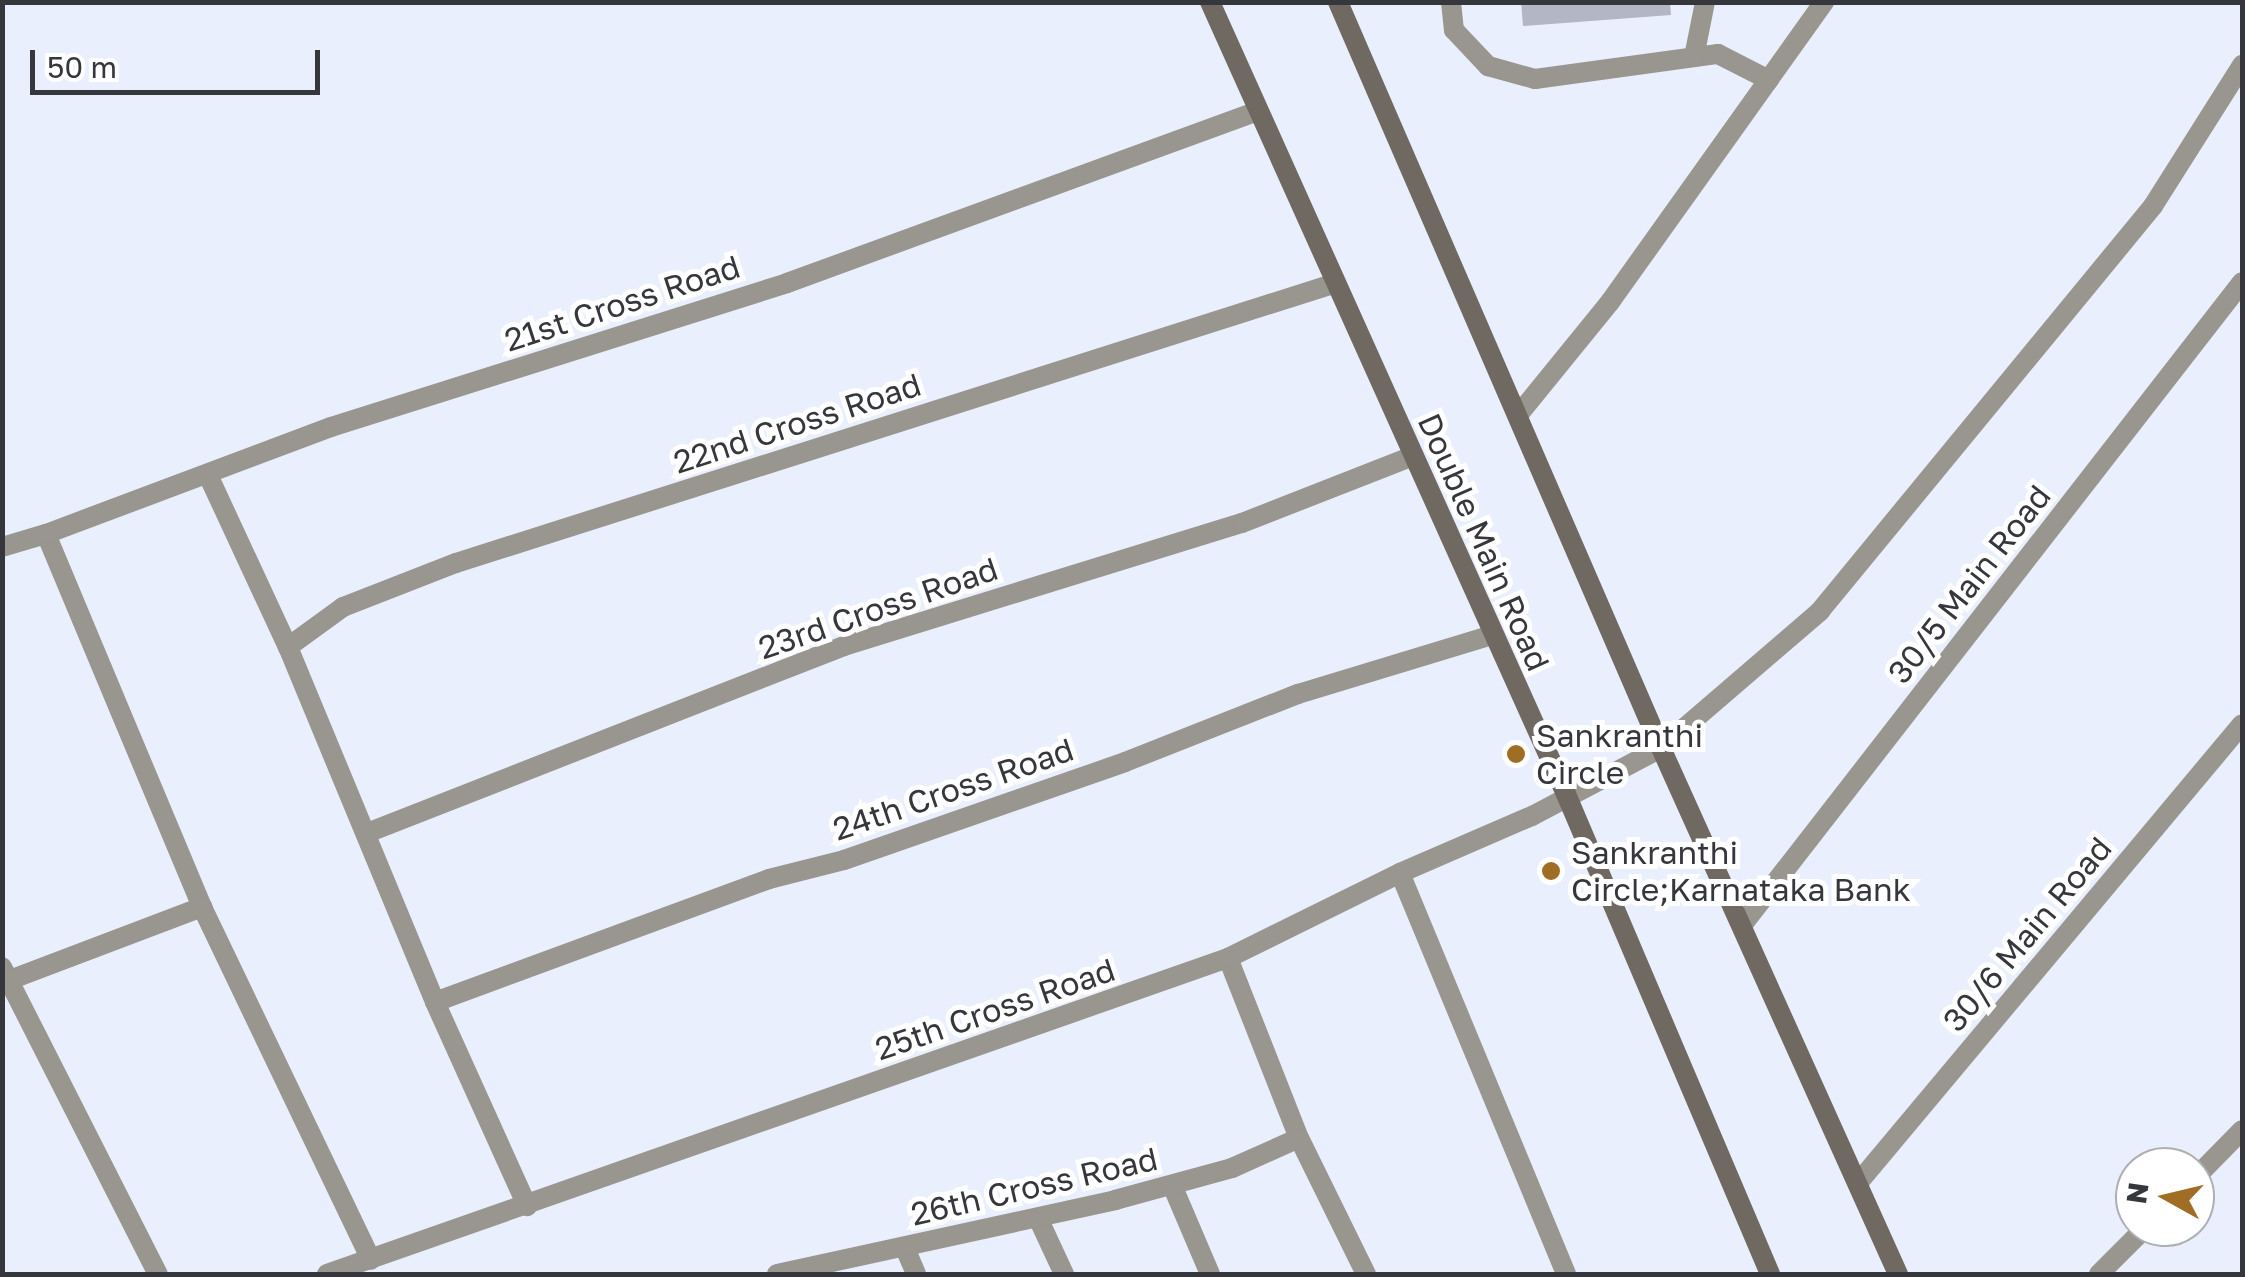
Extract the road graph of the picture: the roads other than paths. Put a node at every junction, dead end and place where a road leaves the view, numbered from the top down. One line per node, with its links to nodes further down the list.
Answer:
1 (1210, 2): 9 (street, Double Main Road)
2 (1338, 2): 12 (street)
3 (1451, 2): 6 (street)
4 (1704, 2): 6 (street)
5 (1824, 2): 8 (street)
6 (1694, 56): 8 (street)
7 (2242, 64): 20 (street, 25th Cross Road)
8 (1770, 80): 12 (street)
9 (1258, 111): 11 (street, Double Main Road); 14 (street, 21st Cross Road)
10 (2242, 282): 25 (street, 30/5 Main Road)
11 (1336, 283): 13 (street, Double Main Road); 18 (street, 22nd Cross Road)
12 (1519, 414): 20 (street)
13 (1413, 456): 17 (street, Double Main Road); 22 (street, 23rd Cross Road)
14 (208, 474): 15 (street, 21st Cross Road); 18 (street)
15 (46, 534): 16 (street, 21st Cross Road); 24 (street)
16 (2, 547)
17 (1492, 634): 21 (street, Double Main Road); 28 (street, 24th Cross Road)
18 (288, 647): 22 (street)
19 (2242, 724): 32 (street, 30/6 Main Road)
20 (1662, 748): 21 (street, 25th Cross Road); 25 (street)
21 (1566, 794): 23 (street, 25th Cross Road); 47 (street, Double Main Road)
22 (367, 832): 28 (street)
23 (1400, 874): 26 (street, 25th Cross Road); 46 (street)
24 (202, 907): 27 (street); 38 (street)
25 (1744, 924): 32 (street)
26 (1228, 958): 30 (street); 34 (street, 25th Cross Road)
27 (5, 974): 39 (street)
28 (434, 1002): 34 (street)
29 (2242, 1130): 31 (street)
30 (1299, 1138): 33 (street, 26th Cross Road); 45 (street)
31 (2215, 1158)
32 (1858, 1182): 48 (street)
33 (1172, 1185): 35 (street, 26th Cross Road); 44 (street)
34 (527, 1206): 38 (street, 25th Cross Road)
35 (1038, 1218): 37 (street, 26th Cross Road); 43 (street)
36 (2126, 1247): 49 (street)
37 (905, 1248): 41 (street, 26th Cross Road); 42 (street)
38 (371, 1260): 40 (street, 25th Cross Road)
39 (158, 1274)
40 (326, 1274)
41 (777, 1274)
42 (916, 1274)
43 (1064, 1274)
44 (1210, 1274)
45 (1366, 1274)
46 (1566, 1274)
47 (1770, 1274)
48 (1898, 1274)
49 (2099, 1274)

